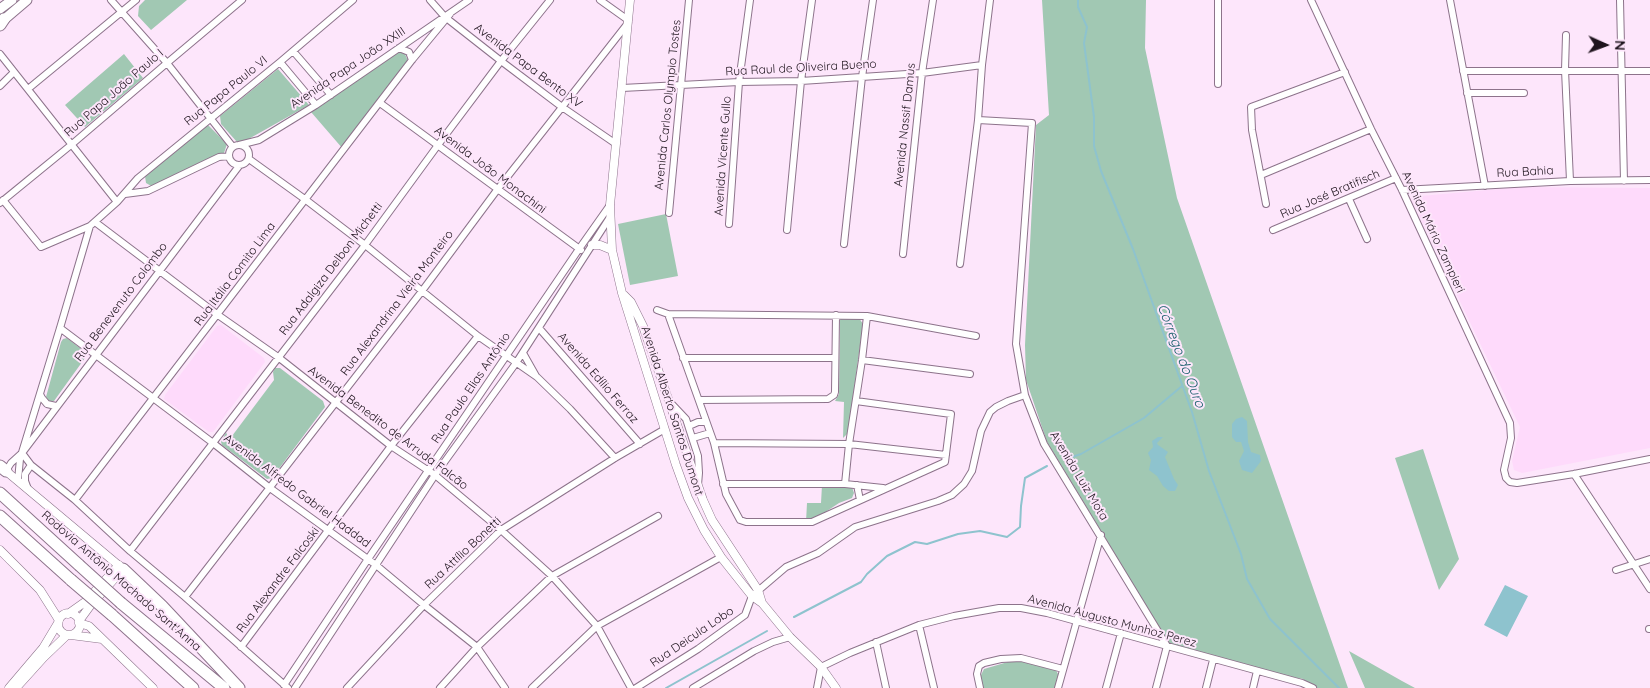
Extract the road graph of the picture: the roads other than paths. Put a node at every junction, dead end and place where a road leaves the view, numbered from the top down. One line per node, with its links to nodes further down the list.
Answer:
1 (12, 0): 24 (main road)
2 (27, 0): 24 (main road)
3 (111, 0): 22 (street)
4 (136, 0): 22 (street)
5 (242, 0): 32 (street, Rua Papa João Paulo I)
6 (353, 0): 28 (street, Rua Papa Paulo VI)
7 (430, 0): 23 (street, Avenida Papa Bento XV)
8 (469, 0): 23 (street, Avenida Papa João XXIII)
9 (550, 0): 31 (street, Rua Adalgiza Delbon Michetti)
10 (600, 0): 25 (street)
11 (630, 0): 25 (street, Avenida Alberto Santos Dumont)
12 (689, 0): 47 (street, Avenida Carlos Olympio Tostes)
13 (750, 0): 44 (street, Avenida Vicente Gullo)
14 (812, 0): 43 (street)
15 (872, 0): 42 (street)
16 (933, 0): 41 (street, Avenida Nassif Damus)
17 (990, 0): 34 (street)
18 (1218, 0): 45 (street)
19 (1311, 0): 40 (street, Avenida Mário Zampieri)
20 (1450, 0): 37 (street)
21 (1620, 0): 36 (street)
22 (122, 12): 32 (street); 49 (street)
23 (447, 17): 27 (street, Avenida Papa João XXIII); 30 (street, Rua Itália Comito Lima); 31 (street, Avenida Papa Bento XV)
24 (1, 19)
25 (628, 22): 48 (street, Avenida Alberto Santos Dumont); 55 (street, Rua Alexandrina Vieira Monteiro)
26 (1566, 35): 35 (street)
27 (399, 48): 30 (street); 52 (street, Avenida Papa João XXIII)
28 (293, 51): 33 (street, Rua Papa Paulo VI); 52 (street)
29 (0, 54): 39 (street)
30 (412, 60): 53 (street, Rua Itália Comito Lima)
31 (501, 61): 55 (street, Avenida Papa Bento XV); 60 (street, Rua Adalgiza Delbon Michetti)
32 (167, 62): 56 (street); 62 (street, Rua Papa João Paulo I)
33 (280, 62): 54 (street); 56 (street, Rua Papa Paulo VI)
34 (982, 65): 41 (street, Rua Raul de Oliveira Bueno); 57 (street)
35 (1565, 70): 36 (street); 37 (street); 70 (street)
36 (1621, 70): 38 (street); 71 (street)
37 (1463, 71): 51 (street)
38 (1650, 71)
39 (14, 72): 46 (street); 49 (street)
40 (1345, 72): 58 (street, Avenida Mário Zampieri); 67 (street)
41 (922, 73): 42 (street, Rua Raul de Oliveira Bueno); 95 (street, Avenida Nassif Damus)
42 (862, 77): 43 (street, Rua Raul de Oliveira Bueno); 89 (street)
43 (801, 81): 44 (street, Rua Raul de Oliveira Bueno); 86 (street)
44 (740, 82): 47 (street, Rua Raul de Oliveira Bueno); 85 (street, Avenida Vicente Gullo)
45 (1218, 84)
46 (0, 86)
47 (680, 86): 48 (street, Rua Raul de Oliveira Bueno); 82 (street, Avenida Carlos Olympio Tostes)
48 (622, 88): 61 (street, Avenida Alberto Santos Dumont)
49 (28, 89): 62 (street)
50 (1524, 93): 51 (street)
51 (1467, 94): 72 (street)
52 (331, 95): 54 (street, Avenida Papa João XXIII)
53 (380, 104): 60 (street, Avenida João Monachini); 77 (street, Rua Itália Comito Lima)
54 (316, 105): 59 (street, Avenida Papa João XXIII)
55 (562, 107): 61 (street, Avenida Papa Bento XV); 73 (street, Rua Alexandrina Vieira Monteiro)
56 (211, 118): 63 (street); 75 (street, Rua Papa Paulo VI)
57 (978, 120): 96 (street); 120 (street, Avenida Luiz Mota)
58 (1371, 129): 67 (street); 68 (street, Avenida Mário Zampieri)
59 (259, 140): 63 (street, Avenida Papa João XXIII); 65 (street, Avenida Papa João XXIII)
60 (438, 144): 73 (street, Avenida João Monachini); 91 (street, Rua Adalgiza Delbon Michetti)
61 (616, 144): 81 (street, Avenida Alberto Santos Dumont)
62 (71, 145): 78 (street, Rua Papa João Paulo I); 79 (street)
63 (236, 146): 64 (street); 65 (street)
64 (229, 156): 66 (street); 75 (street)
65 (249, 157): 66 (street); 77 (street)
66 (239, 166): 97 (street, Rua Benevenuto Colombo)
67 (1261, 175): 80 (street)
68 (1396, 178): 74 (street, Avenida Mário Zampieri); 76 (street, Rua José Bratifisch)
69 (1650, 180): 71 (street, Rua Bahia)
70 (1570, 181): 71 (street, Rua Bahia); 72 (street, Rua Bahia)
71 (1624, 182)
72 (1486, 186): 74 (street, Rua Bahia)
73 (497, 190): 92 (street, Avenida João Monachini); 98 (street, Rua Alexandrina Vieira Monteiro)
74 (1402, 190): 148 (street, Avenida Mário Zampieri)
75 (125, 194): 79 (street, Rua Papa Paulo VI)
76 (1348, 199): 87 (street, Rua José Bratifisch); 88 (street)
77 (306, 200): 91 (street); 102 (street, Rua Itália Comito Lima)
78 (2, 201): 84 (street)
79 (116, 202): 84 (street)
80 (1266, 204)
81 (610, 205): 83 (street, Avenida Alberto Santos Dumont); 92 (street, Rua Paulo Elias Antônio)
82 (669, 213)
83 (610, 217): 90 (street, Rua Paulo Elias Antônio); 93 (street, Avenida Alberto Santos Dumont)
84 (92, 224): 97 (street, Avenida Benedito de Arruda Falcão); 105 (street)
85 (729, 224)
86 (787, 230)
87 (1273, 230)
88 (1367, 239)
89 (844, 244)
90 (592, 245): 93 (street); 94 (street, Rua Paulo Elias Antônio)
91 (364, 246): 98 (street); 112 (street, Rua Adalgiza Delbon Michetti)
92 (579, 249): 94 (street, Avenida João Monachini); 111 (street, Rua Paulo Elias Antônio)
93 (612, 250): 99 (street, Avenida Alberto Santos Dumont)
94 (586, 254): 106 (street, Rua Paulo Elias Antônio)
95 (903, 254)
96 (960, 264)
97 (160, 270): 102 (street, Avenida Benedito de Arruda Falcão); 110 (street, Rua Benevenuto Colombo)
98 (422, 291): 107 (street); 125 (street, Rua Alexandrina Vieira Monteiro)
99 (622, 293): 122 (street, Avenida Alberto Santos Dumont); 130 (street, Avenida Alberto Santos Dumont)
100 (657, 310): 101 (street)
101 (668, 314): 103 (street); 113 (street)
102 (218, 315): 112 (street, Avenida Benedito de Arruda Falcão); 121 (street, Rua Itália Comito Lima)
103 (836, 315): 104 (street); 114 (street)
104 (866, 316): 108 (street); 115 (street)
105 (60, 328): 110 (street, Avenida Alfredo Gabriel Haddad); 119 (street)
106 (539, 328): 109 (street, Rua Paulo Elias Antônio); 135 (street, Avenida Edílio Ferraz)
107 (478, 336): 111 (street); 137 (street, Rua Alexandre Falcoski)
108 (976, 336)
109 (523, 353): 116 (street, Rua Paulo Elias Antônio); 118 (street)
110 (96, 355): 121 (street, Avenida Alfredo Gabriel Haddad); 126 (street, Rua Benevenuto Colombo)
111 (506, 356): 116 (street); 147 (street, Rua Paulo Elias Antônio)
112 (278, 357): 125 (street, Avenida Benedito de Arruda Falcão); 133 (street, Rua Adalgiza Delbon Michetti)
113 (682, 358): 114 (street); 123 (street)
114 (835, 358): 123 (street)
115 (862, 360): 117 (street); 124 (street)
116 (516, 363): 118 (street); 149 (street, Rua Paulo Elias Antônio)
117 (970, 374)
118 (537, 377): 141 (street)
119 (40, 394): 126 (street); 138 (street)
120 (1025, 395): 165 (street, Avenida Luiz Mota); 177 (street, Rua Deicula Lobo)
121 (154, 399): 133 (street, Avenida Alfredo Gabriel Haddad); 159 (street, Rua Itália Comito Lima)
122 (668, 399): 127 (street, Avenida Alberto Santos Dumont); 128 (street)
123 (699, 400): 129 (street)
124 (856, 401): 136 (street); 139 (street)
125 (336, 403): 137 (street, Avenida Benedito de Arruda Falcão); 154 (street, Rua Alexandrina Vieira Monteiro)
126 (56, 406): 138 (street, Rua Benevenuto Colombo)
127 (675, 422): 128 (street); 130 (street); 142 (street, Avenida Alberto Santos Dumont)
128 (687, 422): 129 (street); 132 (street)
129 (706, 422): 131 (street)
130 (665, 429): 135 (street, Rua Attílio Bonetti); 145 (street, Avenida Alberto Santos Dumont)
131 (710, 433): 132 (street); 134 (street)
132 (693, 438): 140 (street)
133 (214, 443): 154 (street, Avenida Alfredo Gabriel Haddad); 167 (street, Rua Adalgiza Delbon Michetti)
134 (714, 443): 136 (street); 151 (street)
135 (640, 444): 141 (street, Rua Attílio Bonetti)
136 (850, 444): 139 (street); 152 (street)
137 (391, 446): 147 (street, Avenida Benedito de Arruda Falcão); 164 (street, Rua Alexandre Falcoski)
138 (22, 453): 144 (street); 146 (street, Rua Benevenuto Colombo); 150 (street, Rua Benevenuto Colombo)
139 (946, 455): 156 (street)
140 (698, 456): 142 (street); 155 (street)
141 (615, 458): 163 (street, Rua Attílio Bonetti)
142 (688, 460): 145 (street); 155 (street, Avenida Alberto Santos Dumont)
143 (1649, 462): 148 (street)
144 (31, 465): 157 (street); 159 (street)
145 (676, 465): 168 (street, Avenida Alberto Santos Dumont)
146 (3, 469): 150 (street)
147 (428, 471): 149 (street, Avenida Benedito de Arruda Falcão); 169 (street, Rua Paulo Elias Antônio)
148 (1574, 474): 172 (street)
149 (435, 475): 163 (street, Avenida Benedito de Arruda Falcão); 171 (street, Rua Paulo Elias Antônio)
150 (18, 480): 157 (street)
151 (724, 484): 152 (street); 160 (street)
152 (845, 484): 153 (street)
153 (857, 486): 156 (street); 160 (street)
154 (270, 488): 164 (street, Avenida Alfredo Gabriel Haddad); 179 (street, Rua Alexandrina Vieira Monteiro)
155 (697, 488): 177 (street, Avenida Alberto Santos Dumont)
156 (884, 488): 160 (street)
157 (28, 490): 173 (street)
158 (0, 494): 206 (highway, Rodovia Antônio Machado Sant'Anna, bridge)
159 (75, 500): 167 (street)
160 (860, 500)
161 (0, 516): 205 (highway, bridge)
162 (658, 516): 175 (street)
163 (500, 530): 175 (street, Avenida Benedito de Arruda Falcão); 181 (street, Rua Attílio Bonetti)
164 (329, 531): 169 (street, Avenida Alfredo Gabriel Haddad); 194 (street, Rua Alexandre Falcoski)
165 (1101, 535): 184 (street); 193 (street, Avenida Luiz Mota)
166 (0, 550): 183 (street)
167 (130, 551): 179 (street)
168 (721, 557): 178 (street, Avenida Alberto Santos Dumont); 187 (street)
169 (368, 559): 171 (street, Avenida Alfredo Gabriel Haddad); 200 (street, Rua Paulo Elias Antônio)
170 (1650, 559): 172 (street)
171 (376, 564): 181 (street, Avenida Alfredo Gabriel Haddad); 208 (street, Rua Paulo Elias Antônio)
172 (1633, 564): 174 (street); 176 (street)
173 (121, 567): 182 (street); 185 (street); 207 (highway)
174 (1616, 570)
175 (552, 576): 187 (street, Avenida Benedito de Arruda Falcão); 195 (street)
176 (1650, 589)
177 (758, 590): 178 (street, Rua Deicula Lobo); 180 (street, Avenida Alberto Santos Dumont)
178 (752, 596): 180 (street, Avenida Alberto Santos Dumont); 214 (street, Rua Deicula Lobo)
179 (185, 597): 194 (street)
180 (762, 604): 190 (street, Avenida Alberto Santos Dumont)
181 (424, 605): 195 (street, Avenida Alfredo Gabriel Haddad); 209 (street, Rua Attílio Bonetti)
182 (68, 614): 183 (street); 185 (street)
183 (59, 621): 189 (street); 202 (street)
184 (1076, 621): 186 (street, Avenida Augusto Munhoz Perez); 188 (street, Avenida Augusto Munhoz Perez); 198 (street)
185 (79, 622): 189 (street); 191 (street)
186 (919, 625): 192 (street, Avenida Augusto Munhoz Perez); 219 (street)
187 (597, 626): 212 (street); 213 (street, Avenida Benedito de Arruda Falcão)
188 (1121, 633): 193 (street, Avenida Augusto Munhoz Perez); 222 (street)
189 (69, 635): 191 (street); 203 (street)
190 (790, 637): 197 (street, Avenida Alberto Santos Dumont); 215 (street)
191 (102, 639): 204 (street)
192 (876, 642): 197 (street, Avenida Augusto Munhoz Perez); 218 (street)
193 (1167, 646): 196 (street, Avenida Augusto Munhoz Perez); 223 (street)
194 (241, 647): 200 (street)
195 (477, 647): 210 (street); 211 (street, Avenida Alfredo Gabriel Haddad)
196 (1213, 660): 199 (street, Avenida Augusto Munhoz Perez); 224 (street)
197 (821, 667): 216 (street); 217 (street, Avenida Alberto Santos Dumont)
198 (1063, 669): 220 (street); 221 (street)
199 (1258, 671): 201 (street, Avenida Augusto Munhoz Perez); 225 (street)
200 (286, 686)
201 (1301, 686): 226 (street, Avenida Augusto Munhoz Perez)
202 (9, 688)
203 (16, 688)
204 (153, 688)
205 (193, 688)
206 (224, 688)
207 (239, 688)
208 (294, 688)
209 (348, 688)
210 (440, 688)
211 (505, 688)
212 (532, 688)
213 (631, 688)
214 (636, 688)
215 (693, 688)
216 (817, 688)
217 (836, 688)
218 (886, 688)
219 (934, 688)
220 (980, 688)
221 (1058, 688)
222 (1106, 688)
223 (1156, 688)
224 (1206, 688)
225 (1253, 688)
226 (1313, 688)

